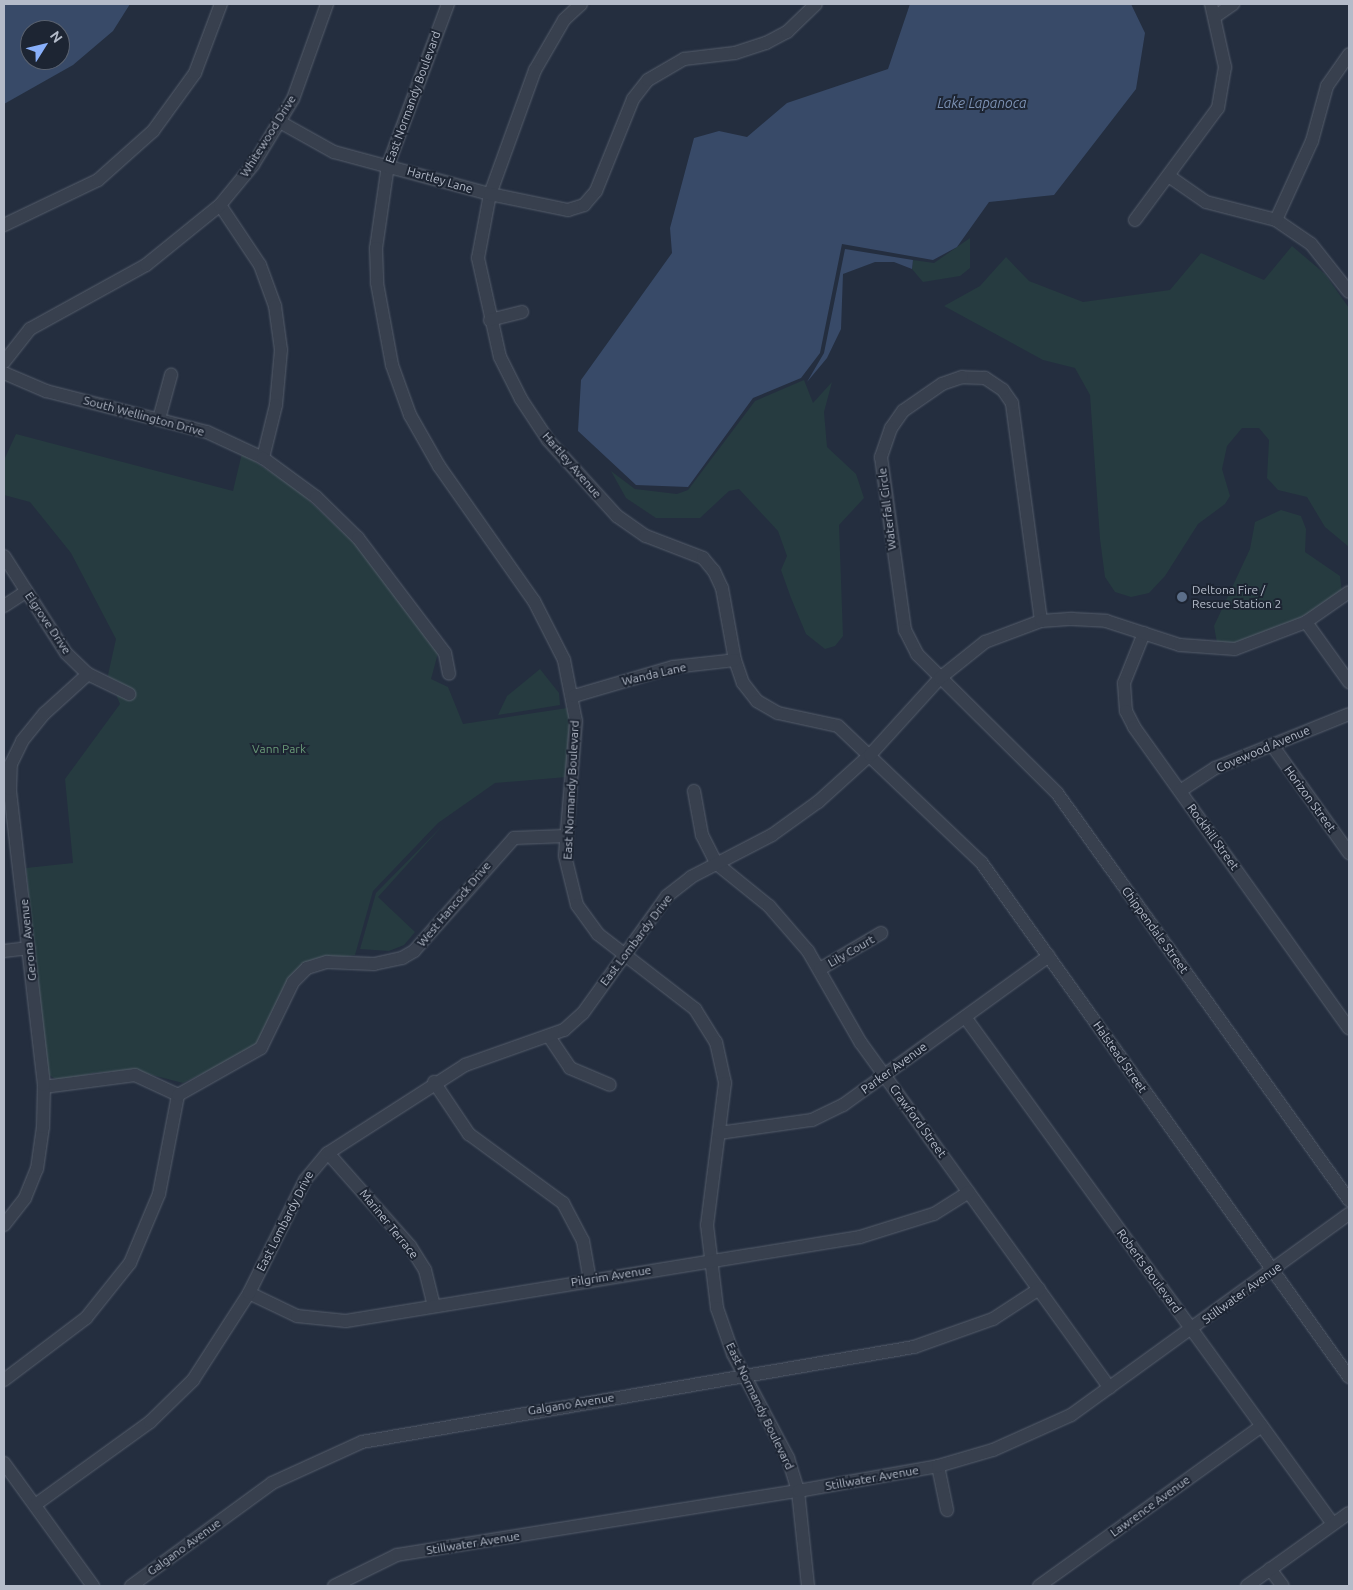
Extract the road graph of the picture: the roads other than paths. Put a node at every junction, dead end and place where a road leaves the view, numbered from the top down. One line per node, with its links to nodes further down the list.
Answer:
1 (221, 4): 16 (street)
2 (327, 4): 9 (street, Whitewood Drive)
3 (448, 4): 10 (street, East Normandy Boulevard)
4 (581, 4): 12 (street, Hartley Avenue)
5 (816, 4): 12 (street, Hartley Lane)
6 (1233, 4): 7 (street)
7 (1214, 10): 11 (street)
8 (1349, 54): 15 (street)
9 (280, 122): 10 (street, Hartley Lane); 13 (street, Whitewood Drive)
10 (388, 165): 12 (street, Hartley Lane); 38 (street, East Normandy Boulevard)
11 (1170, 177): 14 (street); 15 (street)
12 (490, 194): 19 (street, Hartley Avenue)
13 (220, 205): 20 (street, Whitewood Drive); 24 (street)
14 (1135, 220)
15 (1276, 220): 17 (street)
16 (4, 225)
17 (1349, 292)
18 (522, 312): 19 (street)
19 (490, 320): 32 (street, Hartley Avenue)
20 (4, 362)
21 (4, 373): 23 (street, South Wellington Drive)
22 (171, 375): 23 (street)
23 (159, 419): 24 (street, South Wellington Drive)
24 (263, 458): 34 (street, South Wellington Drive)
25 (4, 556): 26 (street, Elgrove Drive)
26 (27, 591): 28 (street); 33 (street, Elgrove Drive)
27 (1349, 592): 30 (street, East Lombardy Drive)
28 (4, 606)
29 (1041, 621): 31 (street, East Lombardy Drive); 35 (street, East Lombardy Drive); 35 (street, Waterfall Circle)
30 (1306, 622): 31 (street, East Lombardy Drive); 36 (street)
31 (1144, 634): 43 (street, Rockhill Street)
32 (735, 660): 38 (street, Wanda Lane); 41 (street, Hartley Avenue)
33 (88, 674): 37 (street, Elgrove Drive); 48 (street, Gerona Avenue)
34 (449, 674)
35 (940, 678): 41 (street, East Lombardy Drive); 64 (street, Chippendale Street)
36 (1349, 682)
37 (129, 694)
38 (574, 696): 44 (street, East Normandy Boulevard)
39 (1349, 714): 40 (street, Covewood Avenue)
40 (1272, 745): 43 (street, Covewood Avenue); 45 (street, Horizon Street)
41 (870, 755): 46 (street, East Lombardy Drive); 51 (street, Halstead Street)
42 (694, 791): 46 (street)
43 (1180, 791): 54 (street, Rockhill Street)
44 (566, 836): 50 (street, East Normandy Boulevard); 60 (street, West Hancock Drive)
45 (1349, 853)
46 (717, 864): 50 (street, East Lombardy Drive); 52 (street, Crawford Street)
47 (882, 933): 52 (street, Lily Court)
48 (29, 948): 49 (street); 59 (street, Gerona Avenue)
49 (4, 951)
50 (623, 953): 55 (street, East Lombardy Drive); 61 (street, East Normandy Boulevard)
51 (1048, 956): 53 (street, Parker Avenue); 68 (street, Halstead Street)
52 (820, 969): 56 (street, Crawford Street)
53 (965, 1017): 56 (street, Parker Avenue); 73 (street, Roberts Boulevard)
54 (1349, 1028)
55 (550, 1038): 57 (street, East Lombardy Drive); 58 (street)
56 (884, 1075): 61 (street, Parker Avenue); 63 (street, Crawford Street)
57 (434, 1082): 62 (street, East Lombardy Drive); 69 (street)
58 (610, 1085)
59 (44, 1087): 60 (street); 66 (street, Gerona Avenue)
60 (178, 1095): 76 (street)
61 (719, 1133): 67 (street, East Normandy Boulevard)
62 (328, 1152): 71 (street, East Lombardy Drive); 72 (street, Mariner Terrace)
63 (969, 1192): 67 (street, Pilgrim Avenue); 70 (street, Crawford Street)
64 (1349, 1200)
65 (1349, 1214): 68 (street, Stillwater Avenue)
66 (4, 1225)
67 (710, 1261): 69 (street, Pilgrim Avenue); 74 (street, East Normandy Boulevard)
68 (1273, 1271): 73 (street, Stillwater Avenue); 75 (street, Halstead Street)
69 (590, 1280): 72 (street, Pilgrim Avenue)
70 (1039, 1289): 74 (street, Galgano Avenue); 77 (street, Crawford Street)
71 (249, 1293): 72 (street, Pilgrim Avenue); 82 (street, East Lombardy Drive)
72 (434, 1305)
73 (1192, 1329): 77 (street, Stillwater Avenue); 78 (street, Roberts Boulevard)
74 (744, 1377): 81 (street, East Normandy Boulevard); 88 (street, Galgano Avenue)
75 (1349, 1377)
76 (4, 1380)
77 (1110, 1388): 80 (street, Stillwater Avenue)
78 (1262, 1426): 85 (street, Roberts Boulevard); 91 (street, Lawrence Avenue)
79 (4, 1463): 82 (street)
80 (938, 1466): 81 (street, Stillwater Avenue); 83 (street)
81 (798, 1491): 89 (street, Stillwater Avenue); 90 (street, East Normandy Boulevard)
82 (35, 1506): 87 (street)
83 (947, 1510)
84 (1349, 1513): 85 (street)
85 (1333, 1524): 86 (street)
86 (1270, 1569): 92 (street); 93 (street)
87 (93, 1586)
88 (131, 1586)
89 (334, 1586)
90 (808, 1586)
91 (1039, 1586)
92 (1247, 1586)
93 (1282, 1586)

